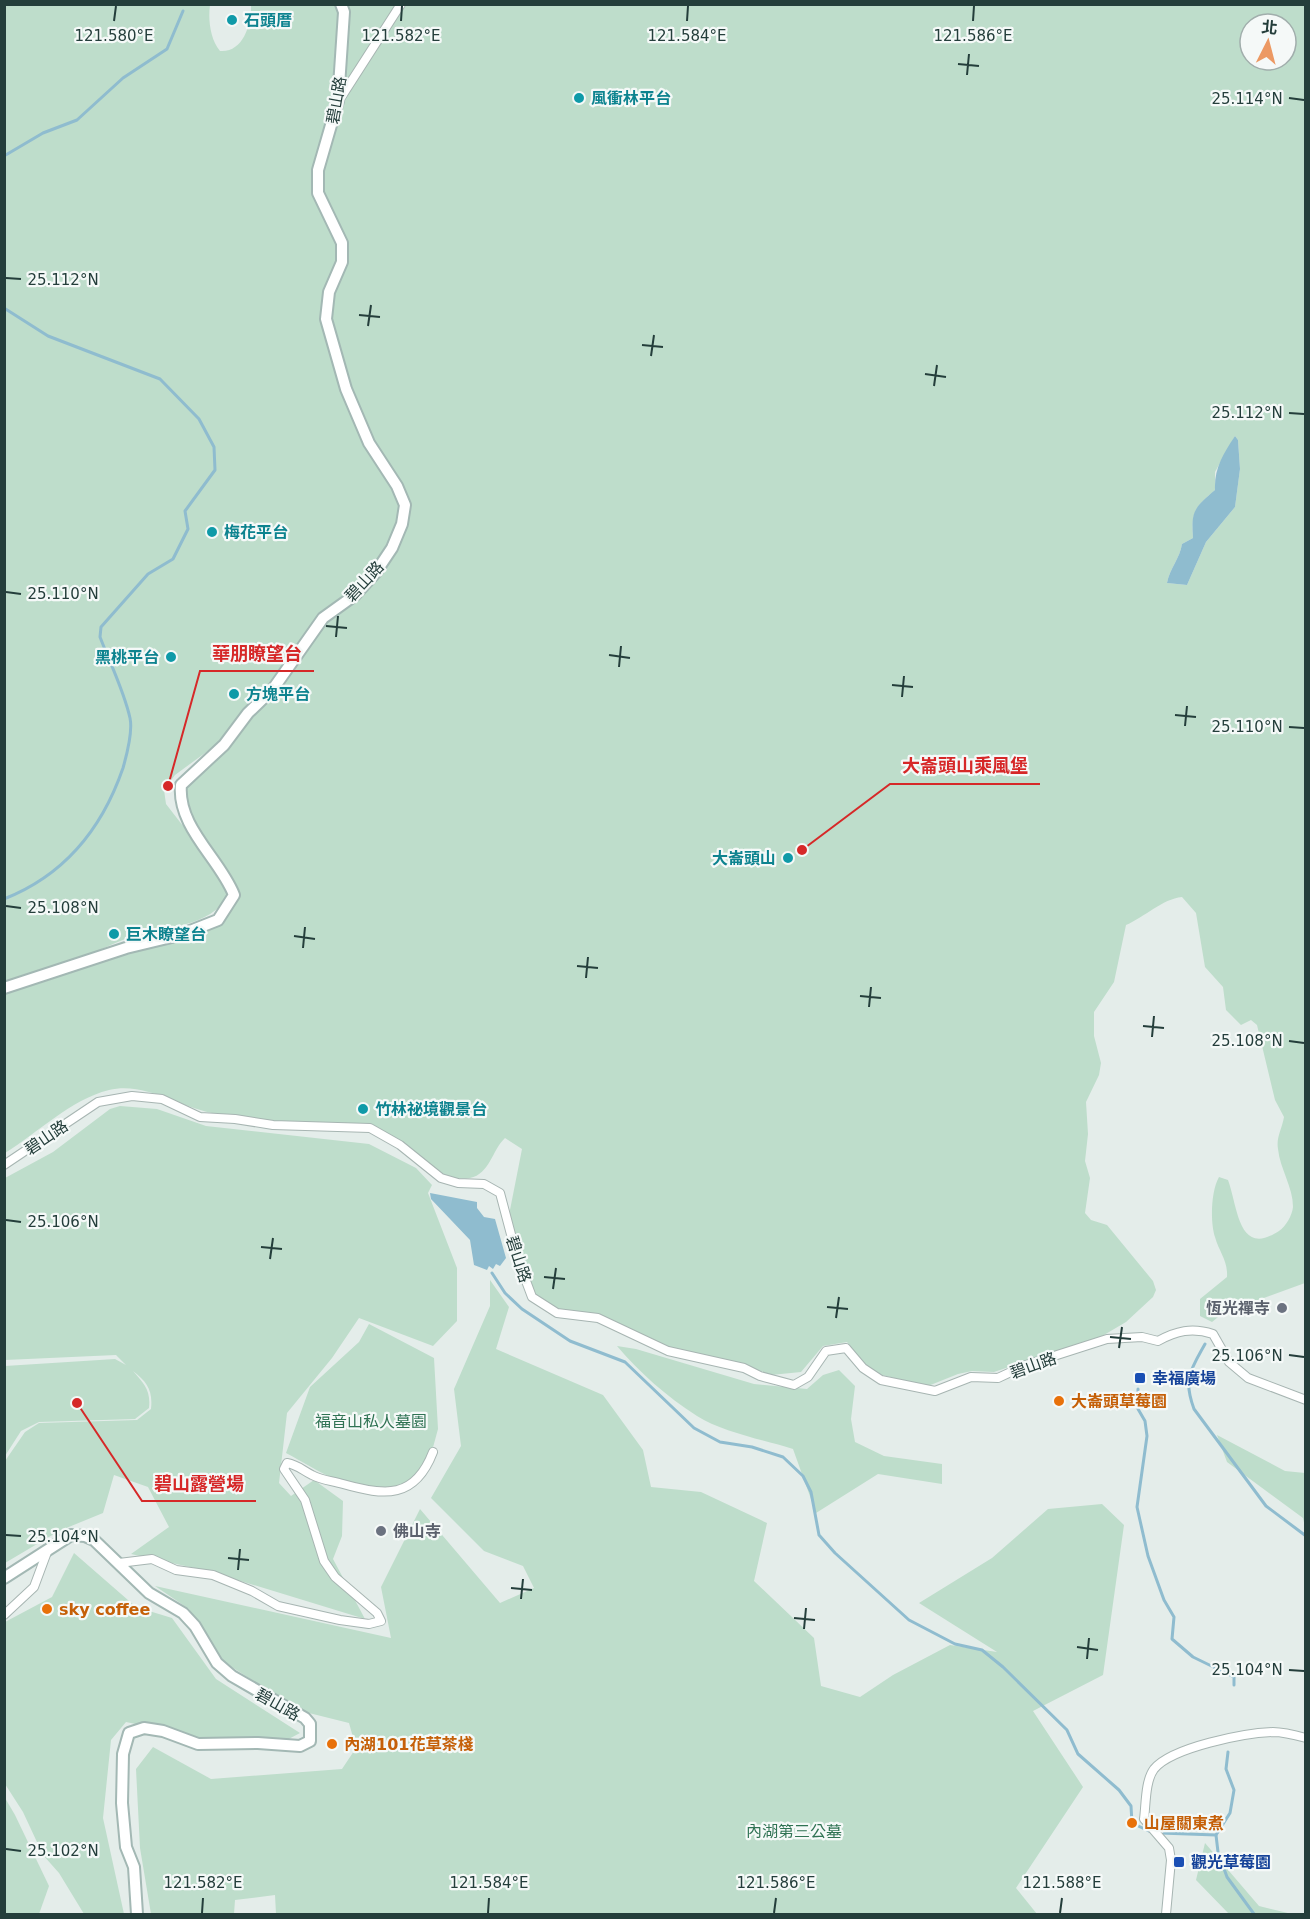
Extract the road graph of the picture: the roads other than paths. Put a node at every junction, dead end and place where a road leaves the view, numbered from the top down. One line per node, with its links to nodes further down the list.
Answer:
1 (341, 4): 3 (street, 碧山路)
2 (401, 4): 3 (street)
3 (338, 101): 4 (street, 碧山路)
4 (4, 988)
5 (4, 1165): 6 (street, 碧山路)
6 (1305, 1400)
7 (433, 1452): 9 (street)
8 (47, 1552): 9 (street, 碧山路); 10 (street, 碧山路); 11 (street)
9 (119, 1563): 13 (street, 碧山路)
10 (4, 1578)
11 (4, 1615)
12 (1305, 1737): 14 (street)
13 (137, 1914)
14 (1166, 1914)

